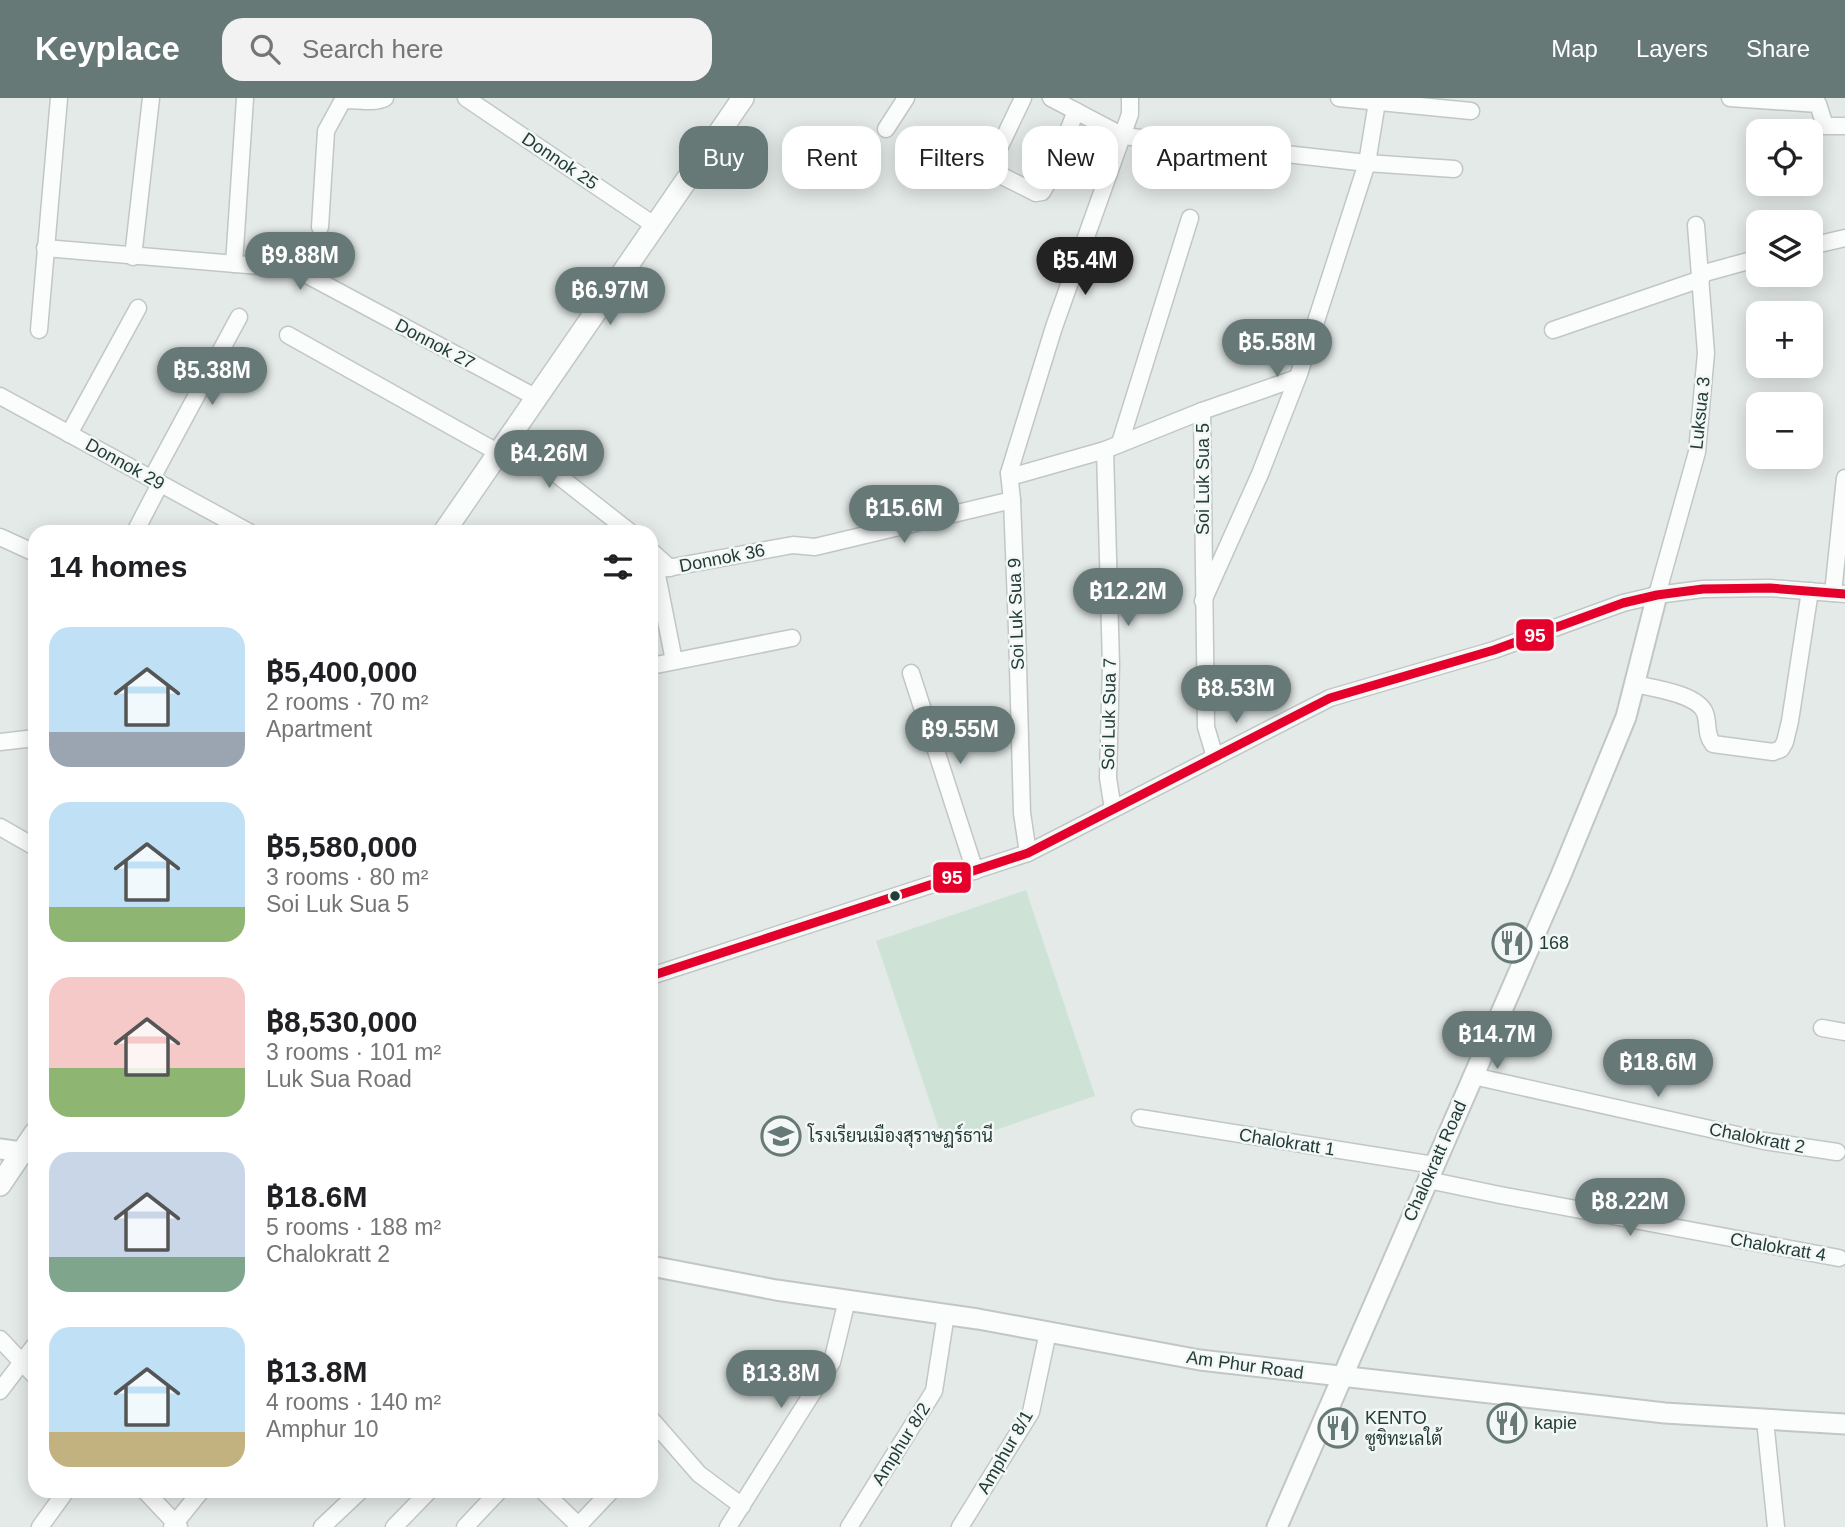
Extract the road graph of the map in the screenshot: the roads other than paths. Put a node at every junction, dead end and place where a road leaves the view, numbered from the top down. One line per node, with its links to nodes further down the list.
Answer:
1 (59, 98): 27 (street)
2 (151, 98): 28 (street)
3 (245, 98): 30 (street)
4 (385, 98): 24 (street)
5 (466, 98): 22 (street, Donnok 25)
6 (743, 98): 22 (main road)
7 (906, 98): 17 (street)
8 (1023, 98): 14 (street)
9 (1051, 98): 14 (street)
10 (1130, 98): 18 (street)
11 (1339, 98): 13 (street)
12 (1730, 98): 16 (street)
13 (1387, 101): 15 (street); 19 (street)
14 (1076, 111): 18 (street)
15 (1471, 111)
16 (1845, 126)
17 (886, 129)
18 (1123, 136): 19 (street); 44 (street)
19 (1367, 163): 20 (street); 37 (street)
20 (1454, 169)
21 (1190, 218): 43 (street, Soi Luk Sua 7)
22 (654, 225): 39 (main road)
23 (1696, 225): 31 (street, Luksua 3)
24 (320, 227)
25 (1845, 238): 26 (street)
26 (1823, 243)
27 (45, 248): 28 (street, Donnok 27); 34 (street)
28 (133, 257): 30 (street, Donnok 27)
29 (1746, 262): 31 (street)
30 (234, 264): 39 (street, Donnok 27)
31 (1701, 277): 35 (street); 58 (street, Luksua 3)
32 (138, 307): 41 (street)
33 (239, 317): 46 (street)
34 (38, 330)
35 (1553, 330)
36 (288, 335): 42 (street)
37 (1297, 377): 40 (street); 59 (street)
38 (0, 396): 41 (street, Donnok 29)
39 (537, 398): 42 (main road)
40 (1202, 411): 43 (street); 59 (street, Soi Luk Sua 5)
41 (69, 434): 46 (street, Donnok 29)
42 (504, 444): 51 (main road); 52 (street)
43 (1112, 446): 44 (street); 68 (street, Soi Luk Sua 7)
44 (1009, 473): 47 (street, Soi Luk Sua 9)
45 (1845, 478): 48 (street)
46 (156, 481): 49 (street); 50 (street, Donnok 29)
47 (1012, 500): 55 (street, Donnok 36); 71 (street, Soi Luk Sua 9)
48 (1843, 508): 57 (street)
49 (138, 525)
50 (237, 525)
51 (449, 525)
52 (622, 525)
53 (0, 537): 54 (street)
54 (28, 550)
55 (659, 570): 61 (street)
56 (1810, 591): 57 (street); 58 (street); 64 (street)
57 (1839, 594)
58 (1657, 596): 64 (street, Chalokratt Road); 67 (street)
59 (1203, 601): 67 (street, Soi Luk Sua 5)
60 (792, 638): 61 (street)
61 (674, 662): 62 (street)
62 (658, 665)
63 (911, 673): 72 (street)
64 (1635, 684): 76 (street, Chalokratt Road)
65 (28, 739): 66 (street)
66 (0, 742)
67 (1215, 757): 68 (street)
68 (1113, 809): 71 (street)
69 (0, 827): 70 (street)
70 (28, 843)
71 (1028, 853): 72 (street)
72 (975, 871): 73 (street)
73 (658, 974)
74 (1822, 1028): 75 (street)
75 (1845, 1032)
76 (1473, 1076): 79 (street, Chalokratt 2); 81 (street, Chalokratt Road)
77 (1140, 1118): 81 (street, Chalokratt 1)
78 (0, 1149): 80 (street)
79 (1837, 1152)
80 (28, 1153): 82 (main road)
81 (1431, 1172): 83 (street, Chalokratt 4); 92 (street, Chalokratt Road)
82 (0, 1185)
83 (1839, 1258)
84 (658, 1267): 85 (street, Am Phur Road)
85 (847, 1300): 86 (street, Am Phur Road); 105 (street)
86 (946, 1314): 87 (street, Am Phur Road); 113 (street, Amphur 8/2)
87 (1048, 1332): 92 (street, Am Phur Road); 114 (street, Amphur 8/1)
88 (0, 1339): 90 (street)
89 (28, 1354): 90 (street)
90 (21, 1362): 91 (street); 93 (street)
91 (28, 1369)
92 (1344, 1378): 94 (street, Am Phur Road); 115 (street, Chalokratt Road)
93 (0, 1391)
94 (1765, 1420): 95 (street, Am Phur Road); 116 (street)
95 (1845, 1424)
96 (658, 1427): 105 (street)
97 (61, 1498): 107 (street)
98 (151, 1498): 106 (street)
99 (196, 1498): 106 (street)
100 (353, 1498): 108 (street)
101 (422, 1498): 109 (street)
102 (493, 1498): 110 (street)
103 (550, 1498): 111 (street)
104 (605, 1498): 111 (street)
105 (742, 1506): 112 (street)
106 (176, 1526)
107 (40, 1527)
108 (322, 1527)
109 (394, 1527)
110 (466, 1527)
111 (578, 1527)
112 (728, 1527)
113 (849, 1527)
114 (960, 1527)
115 (1277, 1527)
116 (1776, 1527)

